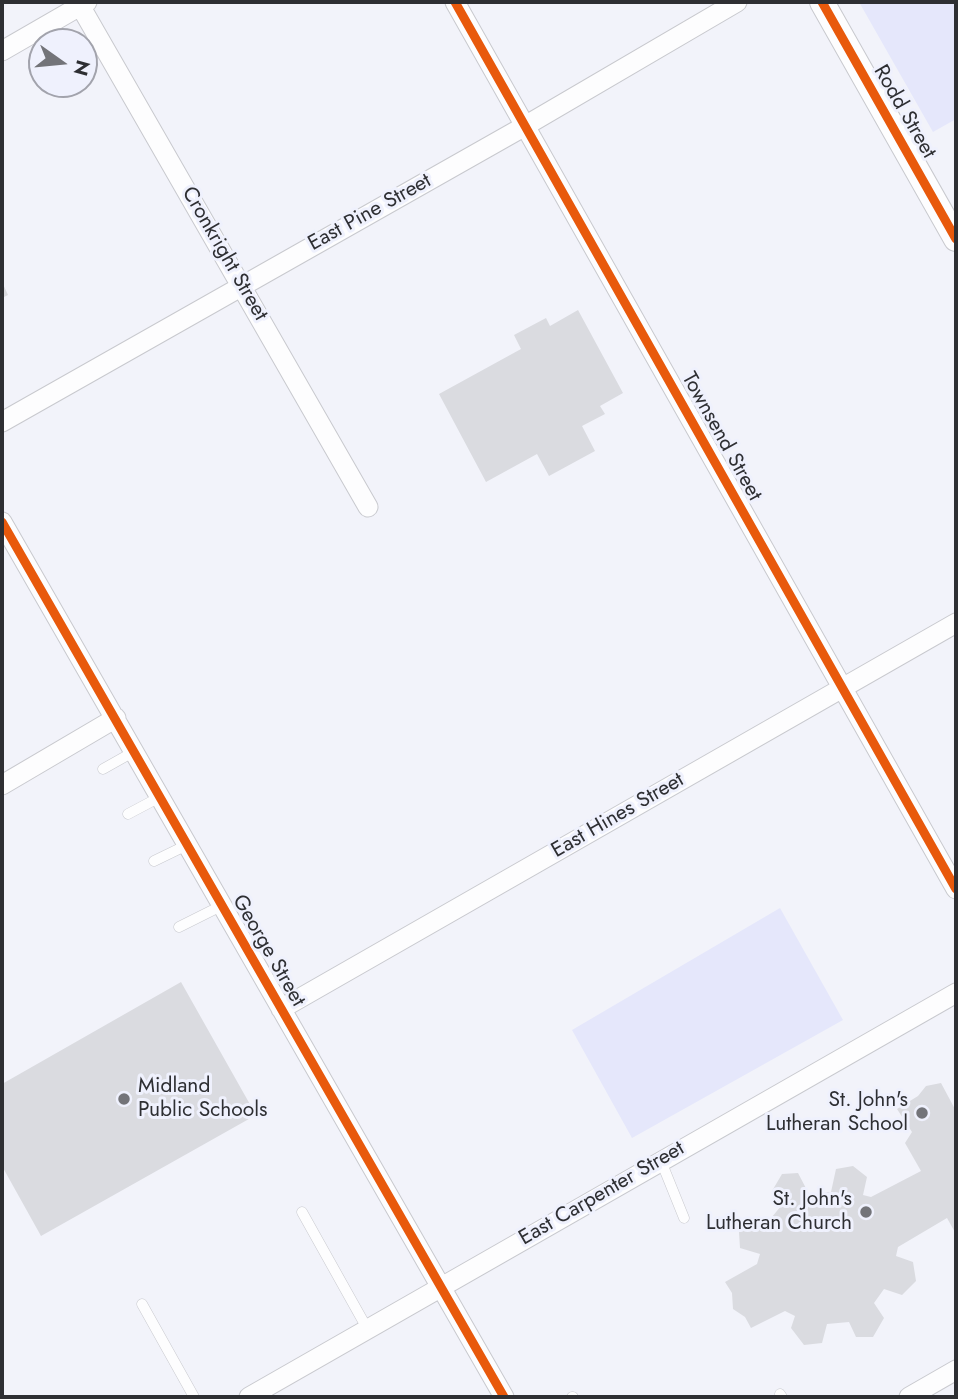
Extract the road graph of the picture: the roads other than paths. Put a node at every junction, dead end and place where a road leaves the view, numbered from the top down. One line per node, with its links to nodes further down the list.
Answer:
1 (455, 2): 6 (street, Townsend Street)
2 (737, 2): 6 (street, East Pine Street)
3 (822, 2): 7 (street, Rodd Street)
4 (82, 3): 5 (street); 8 (street, Cronkright Street)
5 (2, 51)
6 (525, 126): 8 (street, East Pine Street); 13 (street, Townsend Street)
7 (956, 240)
8 (242, 286): 9 (street, East Pine Street); 10 (street, Cronkright Street)
9 (2, 422)
10 (368, 508)
11 (2, 522): 14 (street, George Street)
12 (956, 623): 13 (street, East Hines Street)
13 (842, 688): 22 (street, Townsend Street); 26 (street, East Hines Street)
14 (116, 718): 15 (street, George Street); 17 (street)
15 (135, 751): 16 (lane); 18 (street, George Street)
16 (103, 769)
17 (2, 785)
18 (160, 797): 19 (lane); 20 (street, George Street)
19 (128, 814)
20 (187, 845): 21 (lane); 23 (street, George Street)
21 (155, 862)
22 (956, 889)
23 (221, 906): 24 (lane); 26 (street, George Street)
24 (179, 927)
25 (956, 993): 27 (street, East Carpenter Street)
26 (281, 1009): 30 (street, George Street)
27 (661, 1160): 29 (lane); 30 (street, East Carpenter Street)
28 (302, 1212): 32 (lane)
29 (684, 1218)
30 (440, 1288): 32 (street, East Carpenter Street); 36 (street, George Street)
31 (142, 1304): 34 (lane)
32 (368, 1329): 35 (street, East Carpenter Street)
33 (956, 1370): 37 (street)
34 (194, 1397)
35 (249, 1397)
36 (504, 1397)
37 (909, 1397)

